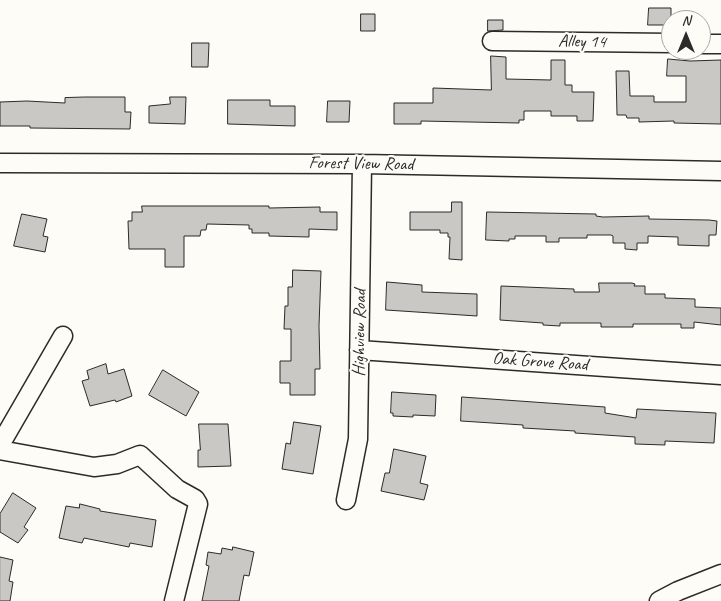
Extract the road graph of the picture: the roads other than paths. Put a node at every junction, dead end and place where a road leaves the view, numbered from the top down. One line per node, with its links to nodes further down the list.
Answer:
1 (492, 41): 2 (street, Alley 14)
2 (661, 43)
3 (0, 163): 4 (street, Forest View Road)
4 (362, 164): 5 (street, Forest View Road); 7 (street, Highview Road)
5 (721, 170)
6 (63, 336): 9 (street)
7 (359, 350): 8 (street, Oak Grove Road); 11 (street, Highview Road)
8 (721, 375)
9 (0, 445)
10 (0, 450): 13 (street)
11 (346, 500)
12 (721, 574): 14 (street)
13 (174, 601)
14 (659, 601)

